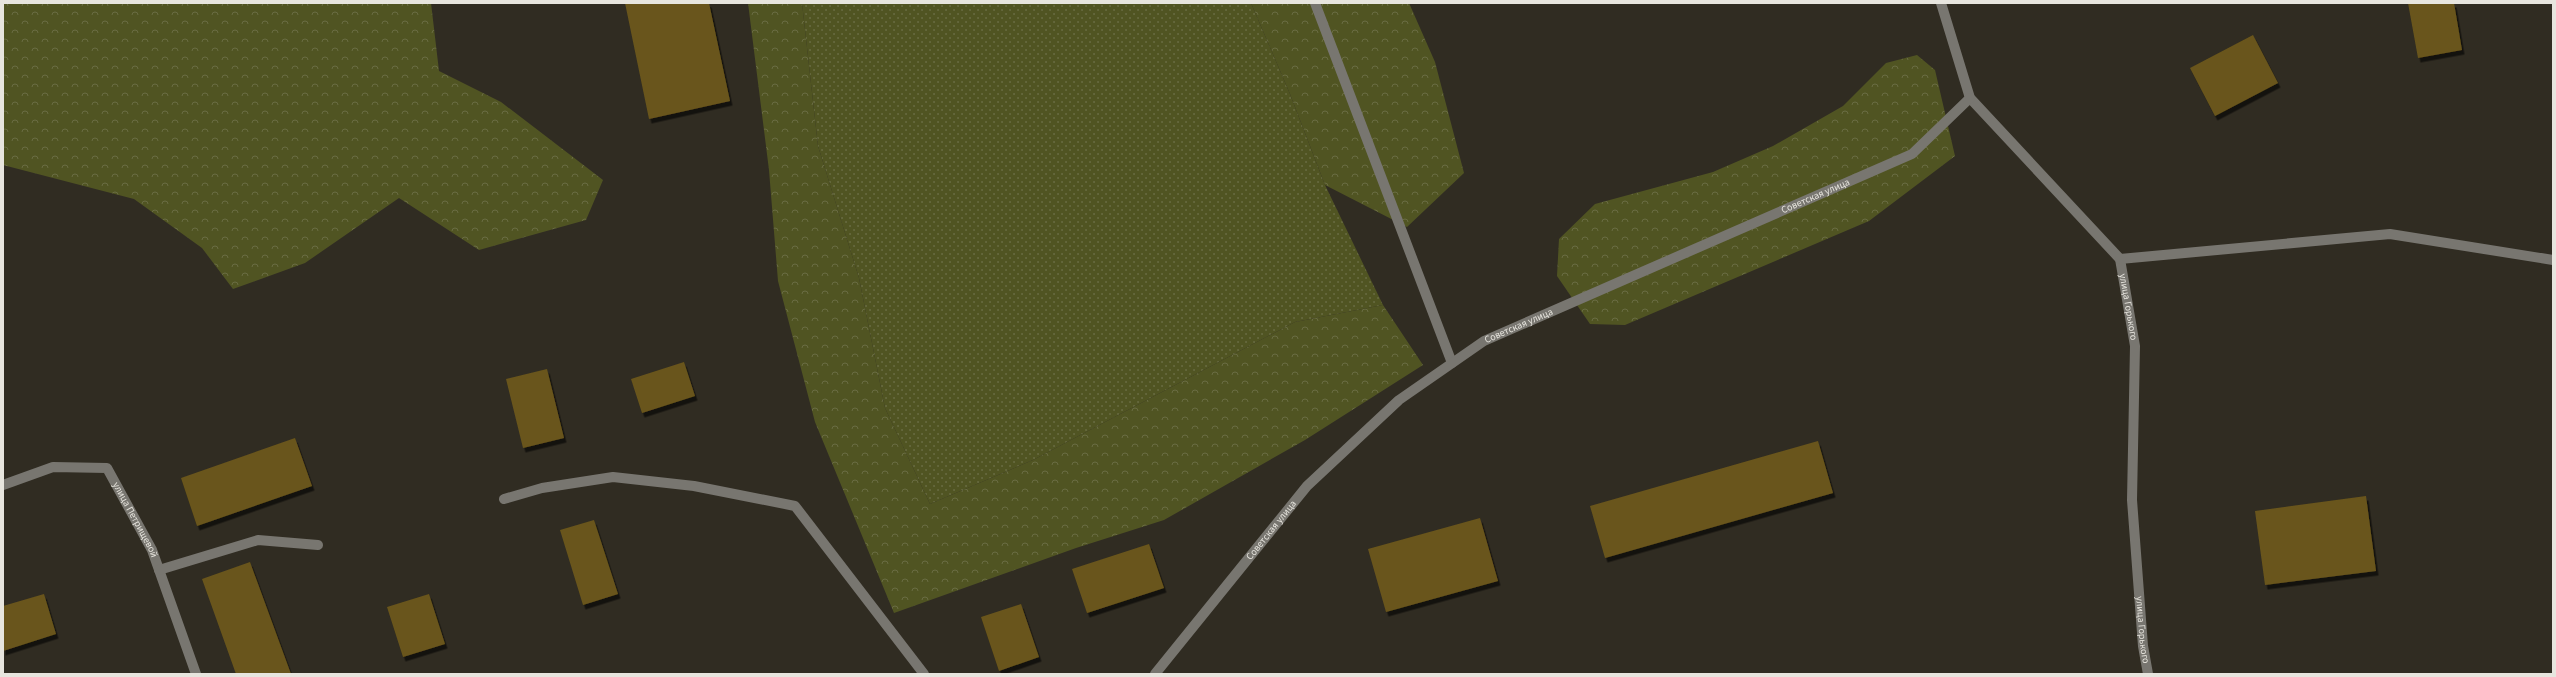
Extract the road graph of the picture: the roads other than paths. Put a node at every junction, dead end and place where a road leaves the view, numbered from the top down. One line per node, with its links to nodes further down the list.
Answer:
1 (1315, 3): 6 (street)
2 (1941, 3): 3 (street)
3 (1970, 98): 4 (street); 6 (street, Советская улица)
4 (2120, 259): 5 (street); 14 (street, улица Горького)
5 (2553, 260)
6 (1452, 363): 13 (street, Советская улица)
7 (3, 485): 10 (street, улица Петрищевой)
8 (504, 499): 12 (street)
9 (318, 545): 10 (street)
10 (159, 570): 11 (street, улица Петрищевой)
11 (196, 674)
12 (924, 674)
13 (1155, 674)
14 (2148, 674)

